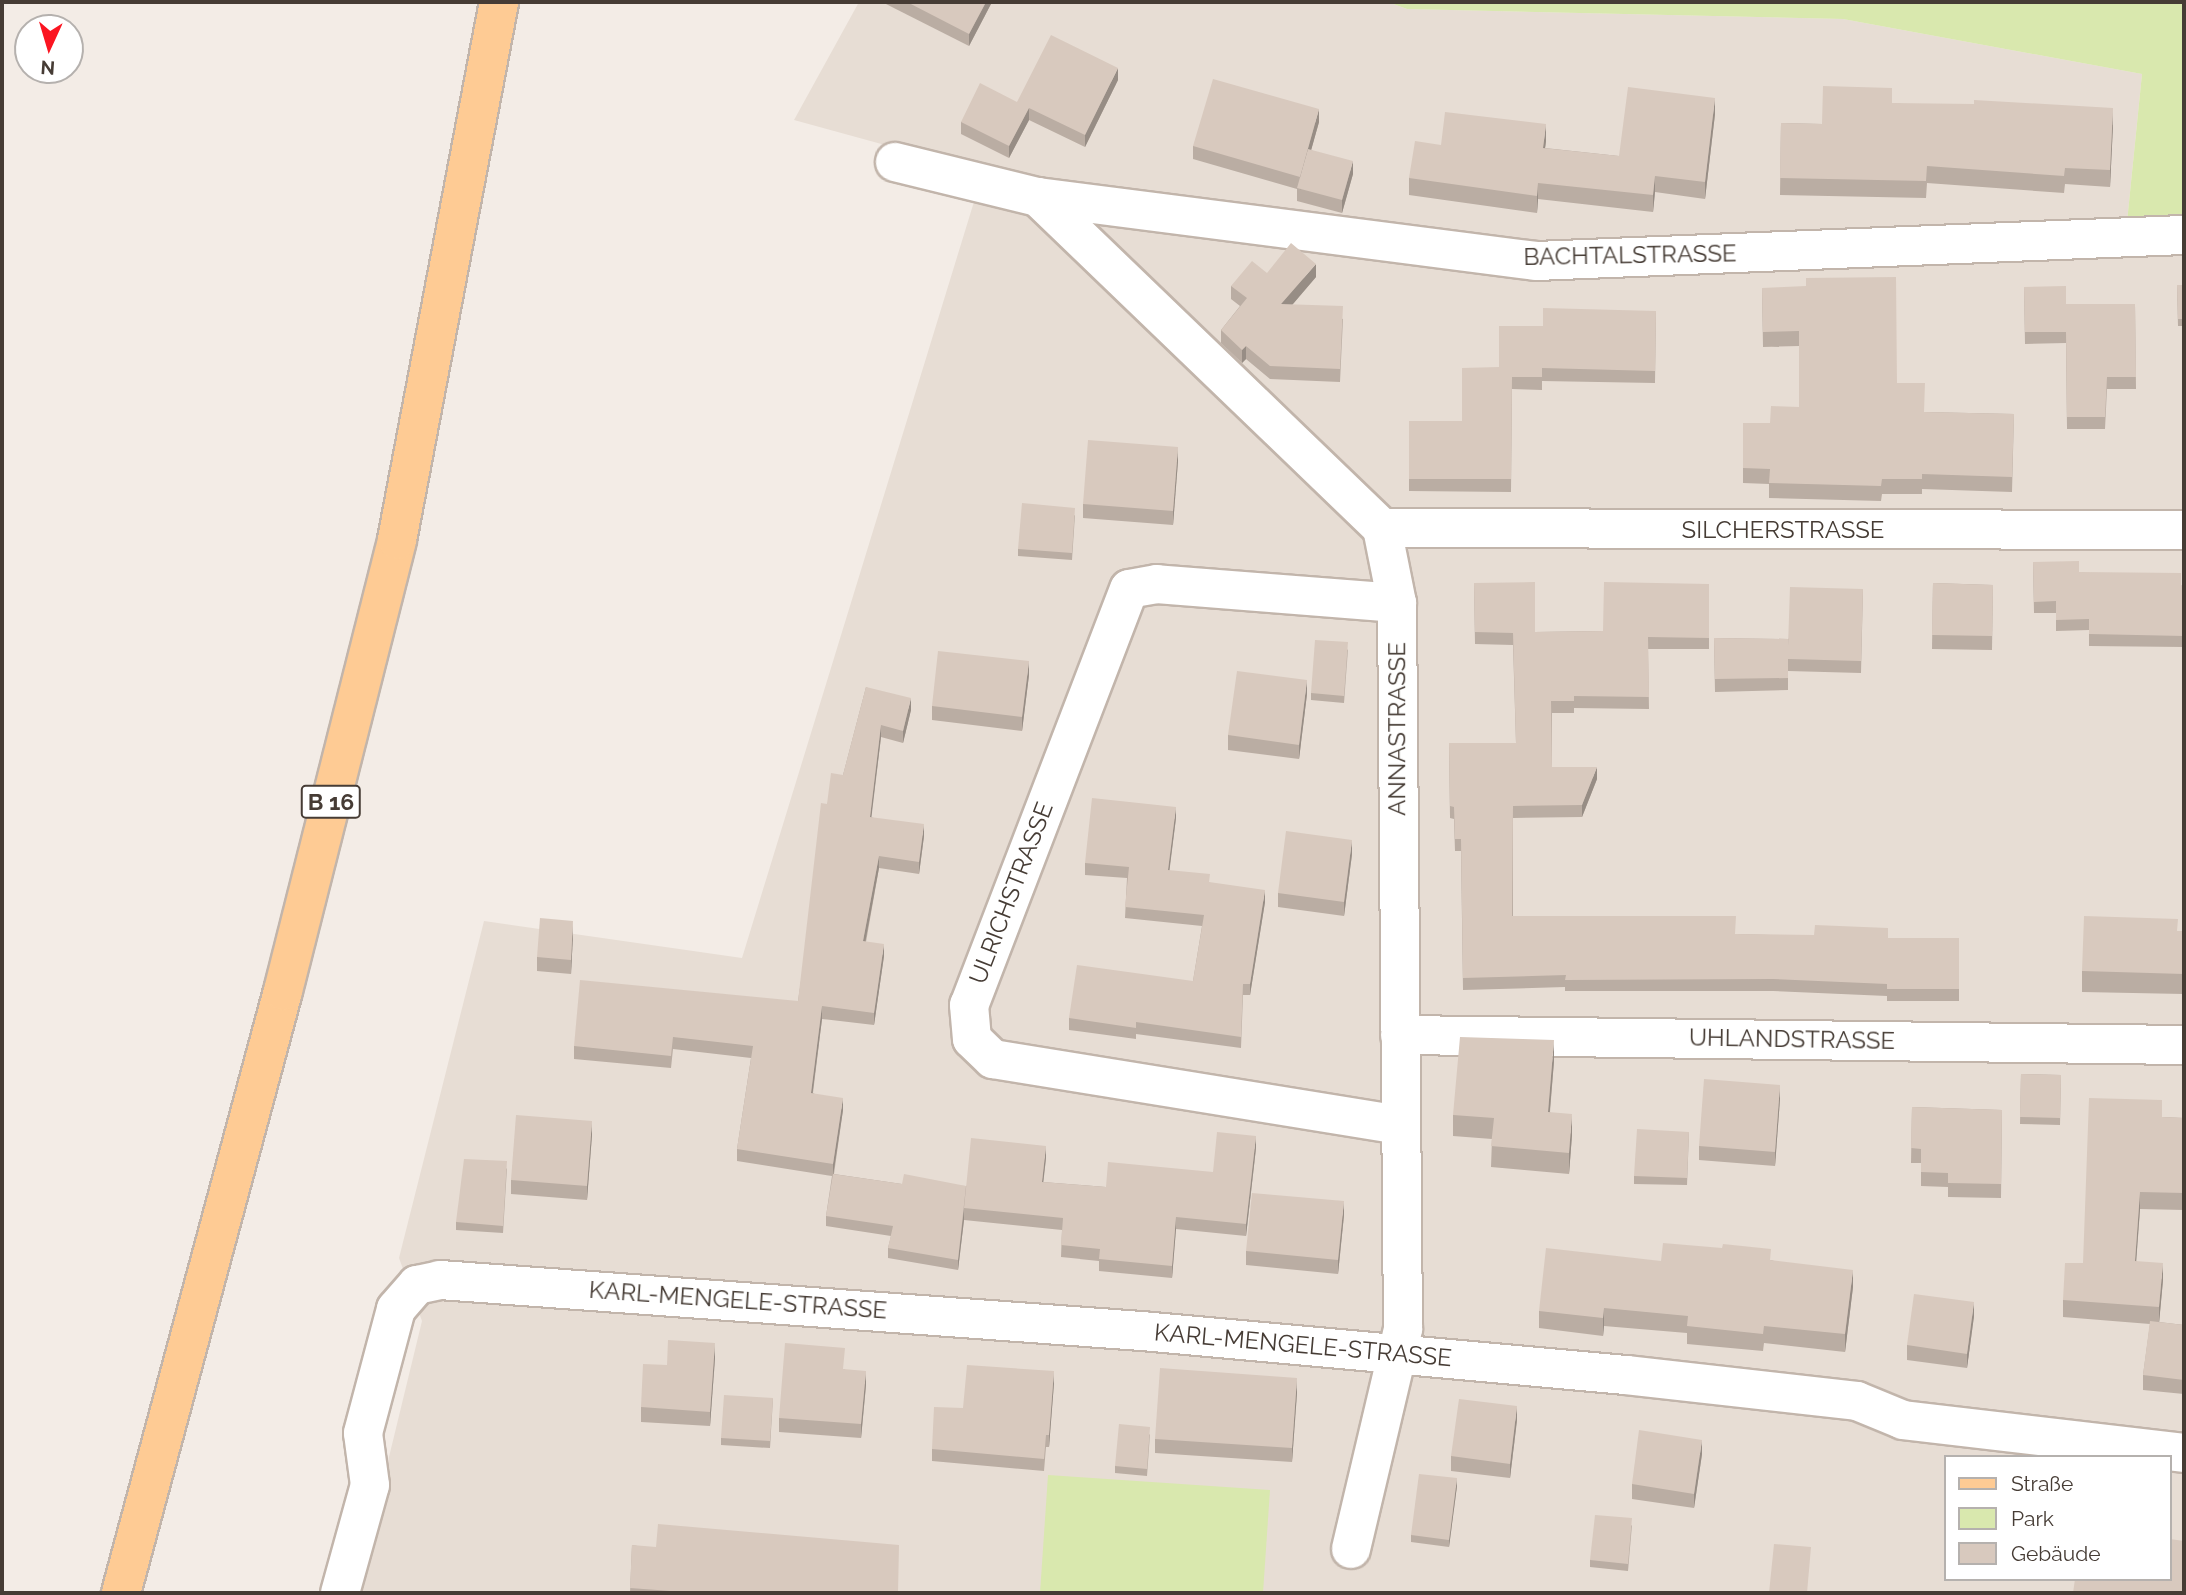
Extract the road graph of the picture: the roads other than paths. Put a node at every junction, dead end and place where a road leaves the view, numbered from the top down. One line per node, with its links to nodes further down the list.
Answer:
1 (499, 2): 14 (main road, B 16)
2 (895, 162): 3 (street)
3 (1038, 197): 4 (street, BACHTALSTRASSE); 5 (street)
4 (2184, 235)
5 (1382, 528): 6 (street, SILCHERSTRASSE); 7 (street, ANNASTRASSE)
6 (2184, 530)
7 (1396, 603): 8 (street, ANNASTRASSE); 10 (street, ULRICHSTRASSE)
8 (1400, 1035): 9 (street, UHLANDSTRASSE); 10 (street, ANNASTRASSE)
9 (2184, 1045)
10 (1400, 1125): 11 (street, ANNASTRASSE)
11 (1396, 1353): 12 (street, KARL-MENGELE-STRASSE); 13 (street, ANNASTRASSE); 15 (street, KARL-MENGELE-STRASSE)
12 (2184, 1453)
13 (1351, 1549)
14 (121, 1593)
15 (340, 1593)

